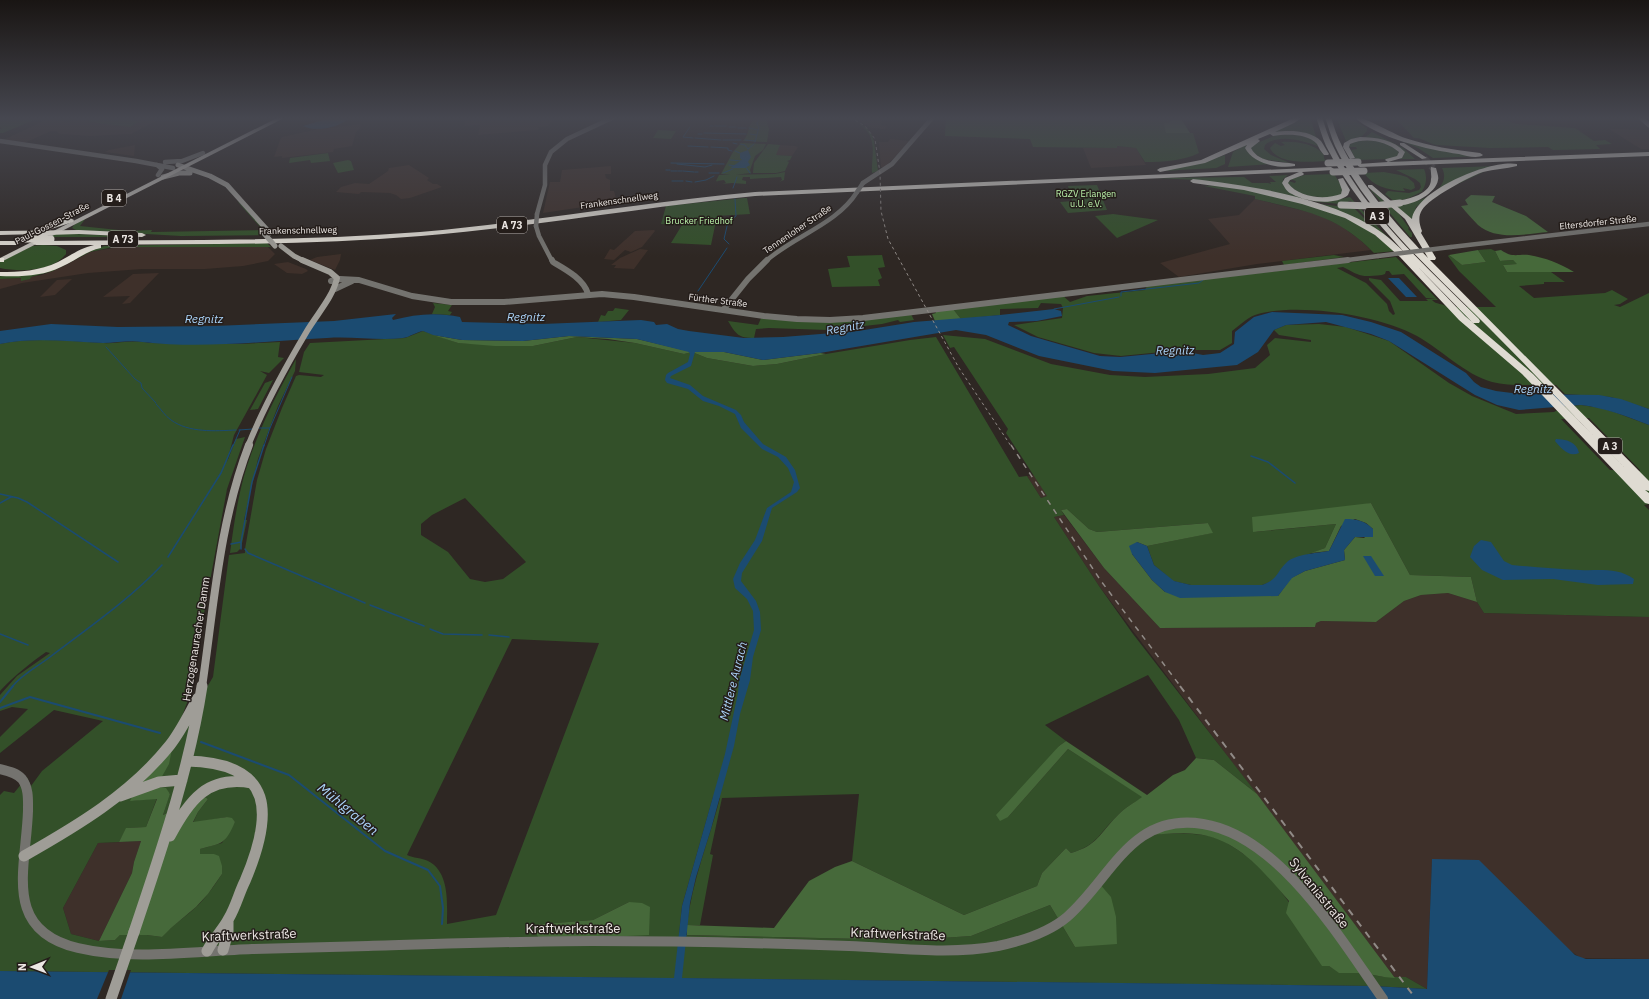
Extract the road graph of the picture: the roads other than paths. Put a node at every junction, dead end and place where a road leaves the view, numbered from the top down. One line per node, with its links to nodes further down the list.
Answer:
1 (155, 164): 19 (street); 26 (street)
2 (169, 164): 19 (street)
3 (184, 164): 19 (main road, Paul-Gossen-Straße / B 4)
4 (188, 164): 19 (main road, Paul-Gossen-Straße / B 4)
5 (193, 164): 25 (main road)
6 (546, 164): 51 (street, bridge)
7 (892, 164): 53 (street, Tennenloher Straße, bridge)
8 (1194, 164): 28 (highway)
9 (1279, 164): 18 (highway)
10 (1332, 164): 27 (highway)
11 (1340, 164): 52 (highway, A 3)
12 (1349, 164): 52 (highway, A 3)
13 (1356, 164): 37 (highway)
14 (1371, 164): 20 (highway)
15 (1435, 164): 20 (highway)
16 (1468, 164): 20 (highway)
17 (1546, 164): 37 (highway)
18 (1293, 165): 21 (highway); 23 (highway)
19 (178, 167): 24 (main road); 25 (main road); 26 (main road, Paul-Gossen-Straße / B 4)
20 (1361, 167): 21 (highway, bridge); 21 (highway, bridge)
21 (1330, 168): 23 (highway, Frankenschnellweg / A 73); 27 (highway); 28 (highway, Frankenschnellweg / A 73)
22 (1433, 168): 29 (highway, bridge)
23 (1192, 172): 28 (highway, Frankenschnellweg / A 73)
24 (190, 173): 26 (main road); 43 (main road, bridge)
25 (203, 173): 43 (main road)
26 (159, 177): 30 (main road, Paul-Gossen-Straße / B 4); 31 (main road, Paul-Gossen-Straße / B 4)
27 (1341, 179): 52 (highway)
28 (1005, 181): 29 (highway); 39 (highway, Frankenschnellweg / A 73); 41 (highway, Frankenschnellweg / A 73)
29 (1282, 196): 52 (highway)
30 (70, 220): 33 (highway); 38 (main road, Paul-Gossen-Straße / B 4)
31 (79, 220): 34 (main road, Paul-Gossen-Straße / B 4); 35 (highway)
32 (1649, 224): 44 (street, Eltersdorfer Straße, bridge)
33 (30, 232): 36 (highway); 38 (highway)
34 (55, 232): 35 (highway); 38 (highway)
35 (80, 232): 39 (highway)
36 (0, 233)
37 (1420, 237): 52 (highway)
38 (43, 238): 39 (highway, Frankenschnellweg / A 73); 40 (highway, Frankenschnellweg / A 73, bridge); 41 (highway, Frankenschnellweg / A 73); 42 (highway, Frankenschnellweg / A 73); 45 (main road, Paul-Gossen-Straße / B 4); 46 (highway)
39 (194, 238)
40 (0, 240)
41 (139, 242): 46 (highway)
42 (0, 243)
43 (278, 246): 47 (main road)
44 (1378, 256): 53 (street, Fürther Straße)
45 (0, 259)
46 (1, 271)
47 (335, 280): 48 (street, Fürther Straße); 49 (street, Fürther Straße); 50 (main road)
48 (352, 281): 49 (street, Fürther Straße); 50 (street)
49 (364, 281): 51 (street, Fürther Straße)
50 (333, 292): 58 (main road, Herzogenauracher Damm)
51 (588, 294): 53 (street, Fürther Straße)
52 (1456, 299): 54 (highway, A 3); 56 (highway, A 3)
53 (724, 309)
54 (1478, 327): 55 (highway, A 3); 55 (highway)
55 (1530, 376): 57 (highway, A 3)
56 (1649, 487)
57 (1649, 500)
58 (201, 691): 59 (main road, Herzogenauracher Damm); 63 (main road)
59 (187, 761): 61 (main road, Herzogenauracher Damm); 62 (main road)
60 (0, 769): 64 (street, Kraftwerkstraße)
61 (182, 780): 63 (main road); 65 (main road, Herzogenauracher Damm)
62 (253, 783): 65 (main road); 66 (main road)
63 (114, 798): 64 (main road)
64 (24, 856): 69 (street, Kraftwerkstraße)
65 (159, 858): 70 (main road, Herzogenauracher Damm, bridge)
66 (228, 920): 68 (main road); 69 (main road)
67 (1042, 931): 68 (street, Kraftwerkstraße); 71 (street, Sylvaniastraße)
68 (223, 950): 69 (street, Kraftwerkstraße)
69 (207, 951)
70 (111, 999)
71 (1383, 999)

